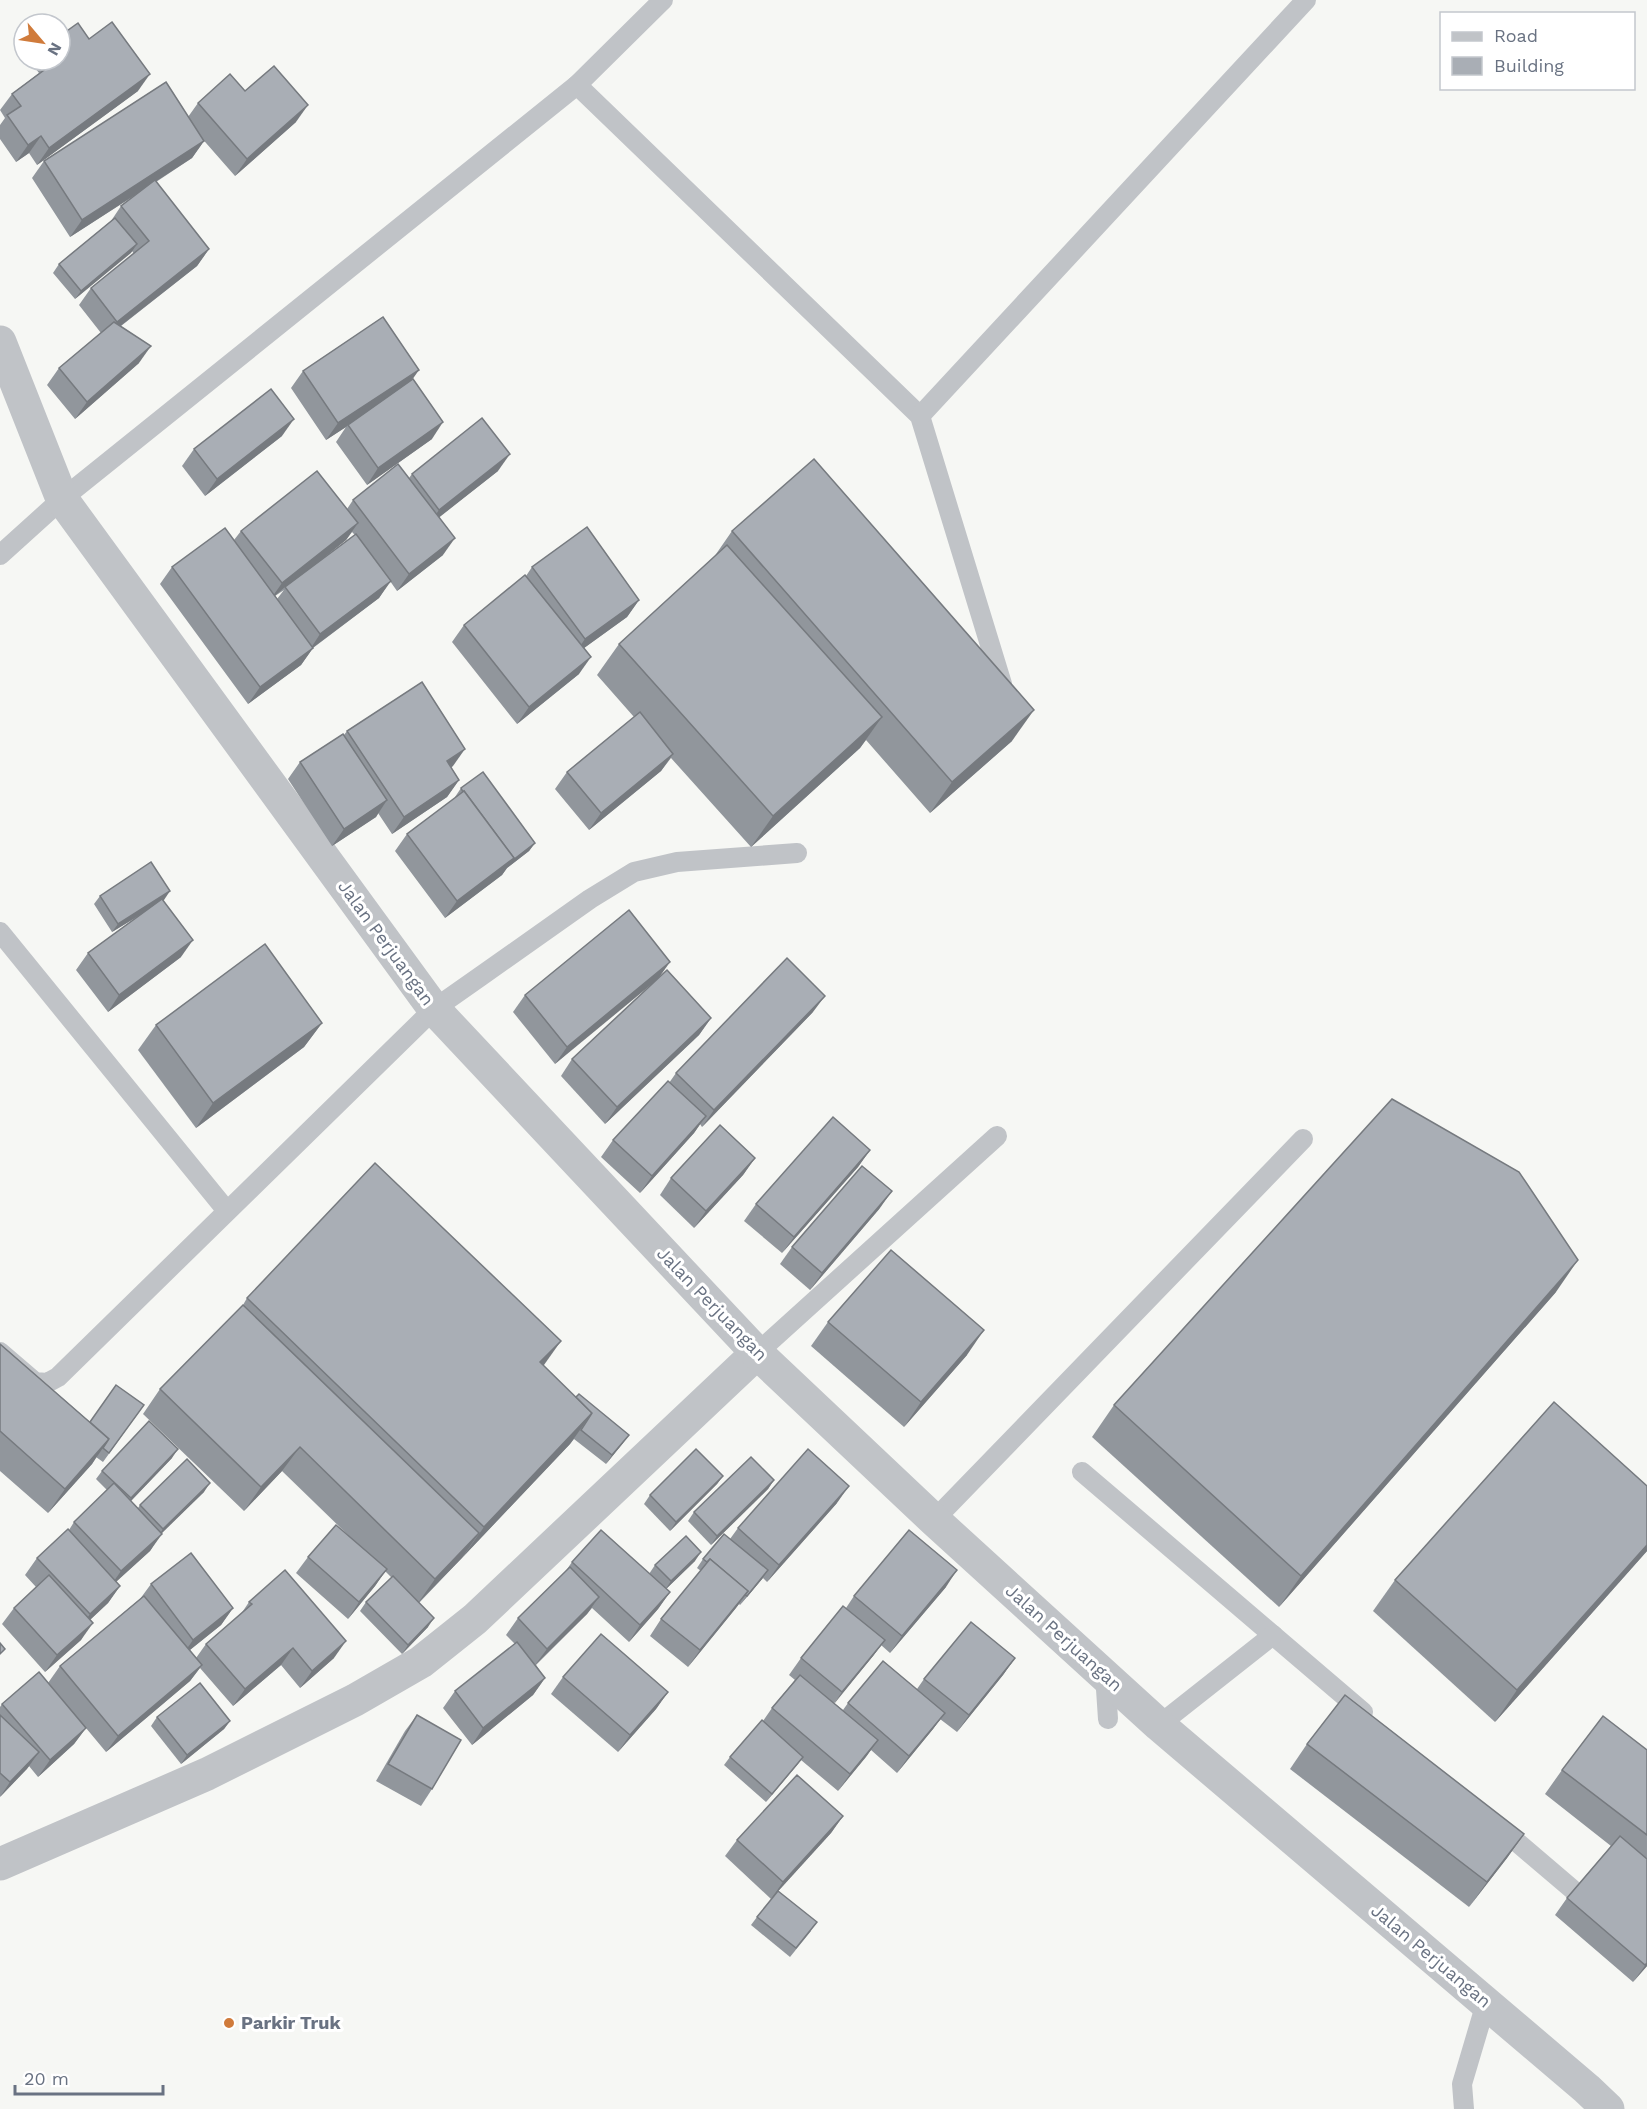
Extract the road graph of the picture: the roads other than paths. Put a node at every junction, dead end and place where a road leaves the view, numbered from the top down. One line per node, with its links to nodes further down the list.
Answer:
1 (663, 0): 3 (lane)
2 (1306, 0): 5 (lane)
3 (577, 85): 5 (lane); 6 (lane)
4 (2, 351): 6 (street, Jalan Perjuangan)
5 (920, 416): 8 (lane)
6 (62, 499): 7 (lane); 11 (street, Jalan Perjuangan)
7 (0, 555)
8 (1002, 684)
9 (797, 853): 11 (lane)
10 (0, 932): 14 (lane)
11 (434, 1009): 14 (lane); 16 (street, Jalan Perjuangan)
12 (997, 1136): 16 (lane)
13 (1303, 1139): 18 (lane)
14 (227, 1211): 15 (lane)
15 (0, 1352)
16 (757, 1353): 18 (street, Jalan Perjuangan); 25 (street)
17 (1082, 1472): 19 (lane)
18 (934, 1520): 20 (street, Jalan Perjuangan)
19 (1274, 1635): 22 (lane); 23 (lane)
20 (1105, 1674): 21 (lane); 23 (street, Jalan Perjuangan)
21 (1108, 1719)
22 (1373, 1720)
23 (1159, 1725): 27 (street, Jalan Perjuangan)
24 (1481, 1812): 26 (lane)
25 (0, 1864)
26 (1572, 1889)
27 (1486, 2003): 28 (lane); 29 (street, Jalan Perjuangan)
28 (1464, 2109)
29 (1608, 2109)

